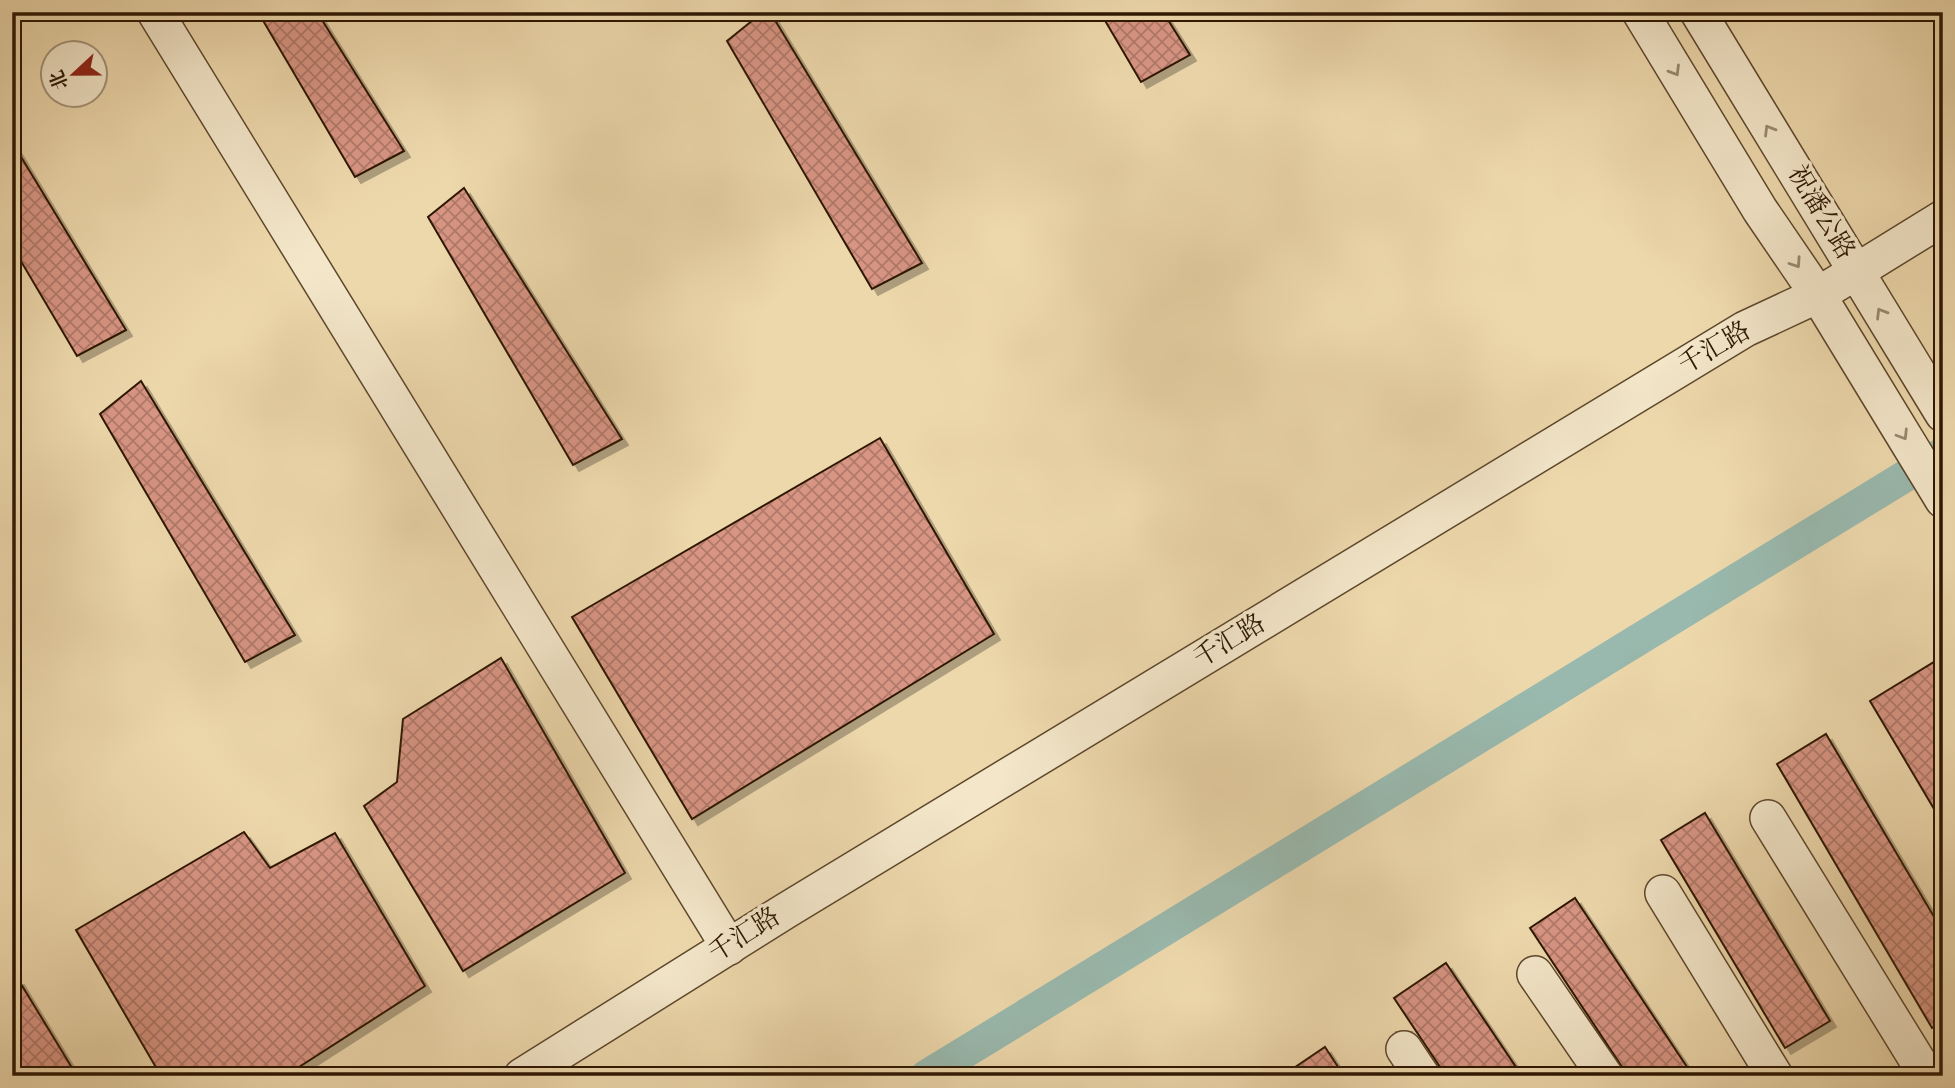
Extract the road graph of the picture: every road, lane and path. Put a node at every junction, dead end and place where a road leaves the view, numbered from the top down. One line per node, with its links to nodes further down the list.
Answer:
1 (155, 12): 11 (street)
2 (1640, 12): 6 (street, one-way to 6)
3 (1698, 12): 5 (street, 祝潘公路, one-way to 3)
4 (1943, 218): 5 (street, 千汇路)
5 (1856, 272): 6 (street, 千汇路); 7 (street, 祝潘公路, one-way to 5)
6 (1818, 295): 8 (street, one-way to 8); 11 (street, 千汇路)
7 (1943, 414)
8 (1943, 500)
9 (1768, 818): 16 (street)
10 (1663, 894): 15 (street)
11 (729, 947): 13 (street, 千汇路)
12 (1535, 974): 14 (street)
13 (522, 1076)
14 (1605, 1076)
15 (1775, 1076)
16 (1927, 1076)

